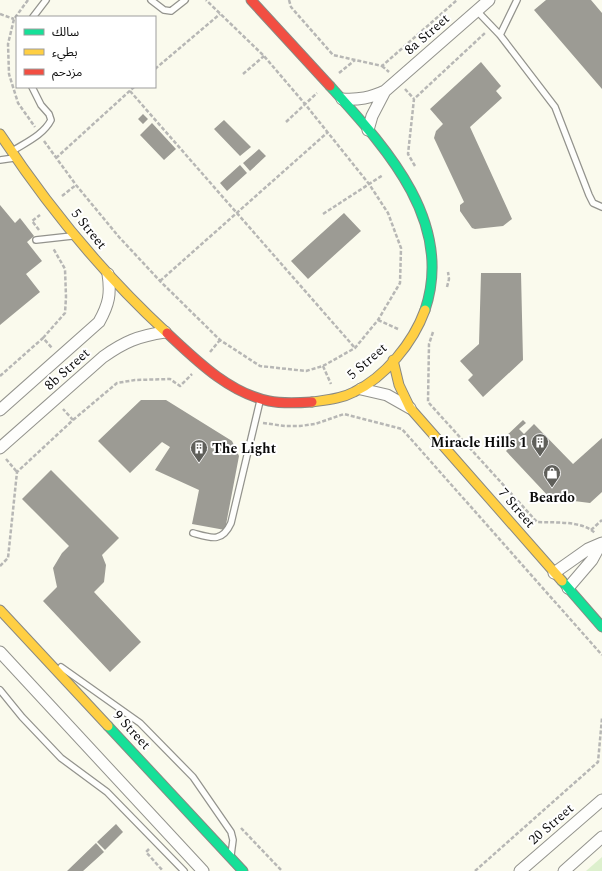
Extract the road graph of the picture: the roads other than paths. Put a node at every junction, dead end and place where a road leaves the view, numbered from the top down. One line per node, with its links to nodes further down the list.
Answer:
1 (46, 0): 8 (lane)
2 (151, 0): 3 (lane)
3 (185, 0)
4 (251, 0): 12 (street, 5 Street)
5 (489, 0): 7 (street, 8a Street)
6 (517, 0): 9 (lane)
7 (476, 11): 9 (lane); 11 (street, 8a Street)
8 (34, 16)
9 (500, 35): 17 (lane)
10 (32, 88): 15 (lane)
11 (385, 90): 12 (street, 8a Street); 13 (street, 8a Street)
12 (342, 99): 13 (street, 5 Street)
13 (368, 130): 22 (street, 5 Street)
14 (0, 136): 15 (street, 5 Street)
15 (14, 155): 16 (lane); 18 (street, 5 Street)
16 (0, 160)
17 (602, 207)
18 (76, 236): 19 (lane); 20 (street, 5 Street)
19 (36, 240)
20 (108, 274): 21 (street, 5 Street); 26 (street, 8b Street)
21 (164, 332): 24 (street, 5 Street); 27 (street, 8b Street)
22 (393, 360): 23 (street, 5 Street); 25 (street, 7 Street)
23 (361, 389): 24 (street, 5 Street); 25 (street, 7 Street)
24 (260, 399): 28 (lane)
25 (410, 408): 30 (street, 7 Street)
26 (0, 410)
27 (2, 453)
28 (193, 533)
29 (599, 541): 30 (street); 31 (street)
30 (554, 573): 31 (street, 7 Street)
31 (568, 588): 33 (street, 7 Street)
32 (0, 610): 34 (street, 9 Street)
33 (602, 627)
34 (36, 649): 39 (street, 9 Street); 39 (lane)
35 (0, 652): 41 (street)
36 (0, 690): 40 (lane)
37 (602, 800): 43 (street, 20 Street)
38 (602, 837): 44 (street)
39 (230, 858): 42 (street, 9 Street)
40 (184, 871)
41 (204, 871)
42 (243, 871)
43 (520, 871)
44 (564, 871)

